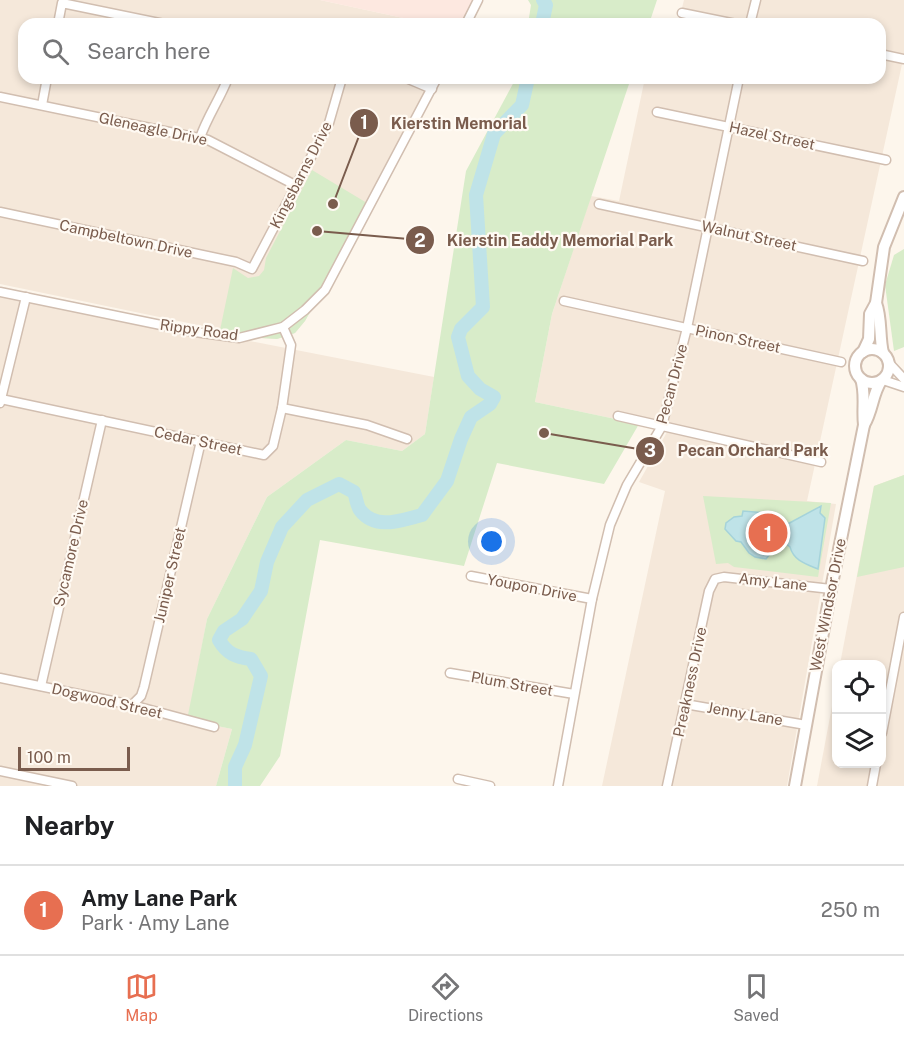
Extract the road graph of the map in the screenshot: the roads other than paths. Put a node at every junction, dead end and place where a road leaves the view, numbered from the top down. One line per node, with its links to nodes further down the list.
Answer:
1 (478, 0): 6 (street)
2 (756, 0): 8 (street)
3 (682, 13): 7 (street)
4 (59, 18): 5 (street)
5 (135, 18)
6 (469, 18)
7 (707, 18)
8 (752, 18)
9 (886, 55): 10 (street)
10 (904, 59)
11 (46, 84): 19 (street)
12 (225, 84): 22 (street)
13 (340, 84): 24 (street, Kingsbarns Drive)
14 (420, 84): 17 (street)
15 (434, 84): 17 (street, Rippy Road)
16 (738, 84): 21 (street, Pecan Drive)
17 (432, 89): 35 (street, Rippy Road)
18 (0, 97): 19 (street, Gleneagle Drive)
19 (42, 105): 22 (street, Gleneagle Drive)
20 (657, 112): 21 (street, Hazel Street)
21 (728, 127): 23 (street, Hazel Street); 28 (street, Pecan Drive)
22 (200, 138): 24 (street, Gleneagle Drive)
23 (886, 160)
24 (297, 186): 30 (street, Kingsbarns Drive)
25 (904, 197): 34 (street, West Windsor Drive)
26 (599, 204): 28 (street, Walnut Street)
27 (0, 212): 30 (street, Campbeltown Drive)
28 (708, 228): 29 (street, Walnut Street); 36 (street, Pecan Drive)
29 (863, 261)
30 (252, 269)
31 (0, 292): 32 (street, Rippy Road)
32 (26, 297): 35 (street, Rippy Road); 45 (street)
33 (564, 301): 36 (street, Pinon Street)
34 (876, 303): 37 (street, West Windsor Drive); 38 (street, West Windsor Drive)
35 (283, 327): 46 (street, Cedar Street)
36 (687, 328): 39 (street, Pinon Street); 50 (street, Pecan Drive)
37 (863, 352): 38 (street); 41 (street, West Windsor Drive)
38 (883, 353): 40 (street, West Windsor Drive)
39 (841, 362)
40 (889, 363): 42 (street); 43 (street, West Windsor Drive)
41 (861, 379): 43 (street); 49 (street, West Windsor Drive)
42 (904, 379)
43 (882, 381): 44 (street); 49 (street, West Windsor Drive)
44 (904, 387)
45 (1, 401): 48 (street, Cedar Street)
46 (282, 408): 51 (street); 52 (street, Cedar Street)
47 (618, 416): 50 (street)
48 (102, 420): 52 (street, Cedar Street); 61 (street, Sycamore Drive)
49 (864, 425): 56 (street, West Windsor Drive)
50 (662, 426): 53 (street); 57 (street, Pecan Drive)
51 (407, 439)
52 (201, 441): 64 (street, Juniper Street)
53 (821, 462)
54 (471, 576): 57 (street, Youpon Drive)
55 (715, 579): 56 (street, Amy Lane); 63 (street, Preakness Drive)
56 (831, 590): 66 (street, West Windsor Drive)
57 (592, 599): 62 (street, Pecan Drive)
58 (904, 617): 65 (street)
59 (450, 673): 62 (street, Plum Street)
60 (0, 678): 61 (street, Dogwood Street)
61 (40, 686): 64 (street, Dogwood Street)
62 (574, 694): 73 (street, Pecan Drive)
63 (685, 704): 66 (street, Jenny Lane); 74 (street, Preakness Drive)
64 (132, 705): 67 (street, Dogwood Street)
65 (886, 714)
66 (806, 725): 75 (street, West Windsor Drive)
67 (214, 727)
68 (875, 768): 76 (street)
69 (0, 771): 71 (street)
70 (458, 779): 72 (street)
71 (72, 786)
72 (490, 786)
73 (558, 786)
74 (667, 786)
75 (795, 786)
76 (872, 786)

